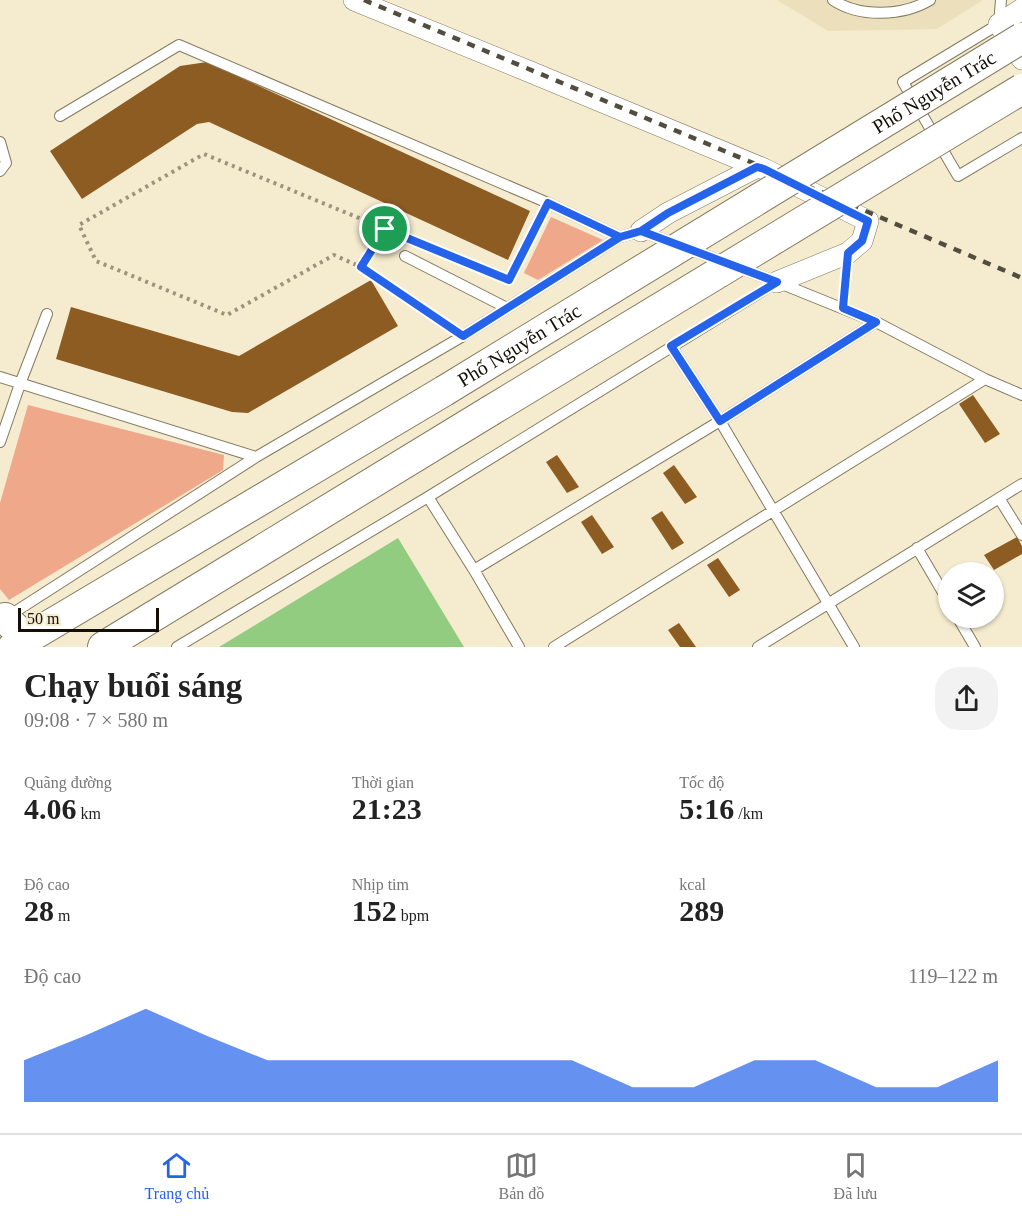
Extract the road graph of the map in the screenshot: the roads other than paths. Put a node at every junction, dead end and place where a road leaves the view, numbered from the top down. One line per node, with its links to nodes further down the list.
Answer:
1 (354, 0): 12 (street)
2 (833, 0): 3 (lane)
3 (930, 0)
4 (1001, 0): 6 (lane)
5 (1022, 9): 6 (street, Phố Nguyễn Trác)
6 (1010, 31): 7 (street); 10 (lane); 39 (main road, Phố Nguyễn Trác, bridge)
7 (1022, 59)
8 (1022, 89): 40 (main road, Phố Nguyễn Trác, bridge)
9 (60, 116): 14 (lane)
10 (1022, 138)
11 (0, 142): 13 (lane)
12 (757, 167): 14 (street); 16 (street)
13 (0, 171)
14 (631, 234): 16 (lane); 17 (lane)
15 (405, 256): 17 (lane)
16 (777, 282): 19 (lane); 20 (lane)
17 (507, 308): 27 (lane)
18 (47, 314): 23 (lane)
19 (876, 322): 22 (lane); 25 (lane)
20 (671, 346): 25 (lane); 29 (lane)
21 (0, 377): 23 (lane)
22 (985, 379): 24 (lane); 31 (lane)
23 (20, 384): 26 (lane); 27 (lane)
24 (1022, 395)
25 (720, 421): 31 (lane); 34 (lane)
26 (0, 442)
27 (256, 457): 37 (lane)
28 (1022, 484): 30 (lane)
29 (428, 497): 34 (lane); 41 (lane)
30 (999, 498): 32 (lane); 33 (lane)
31 (774, 511): 36 (lane); 43 (lane)
32 (1022, 535)
33 (917, 548): 35 (lane); 36 (lane)
34 (474, 570): 42 (lane)
35 (938, 584)
36 (828, 603): 44 (lane); 45 (lane)
37 (2, 618): 39 (main road)
38 (964, 628): 46 (lane)
39 (20, 643)
40 (103, 647)
41 (177, 647)
42 (519, 647)
43 (554, 647)
44 (758, 647)
45 (854, 647)
46 (975, 647)

